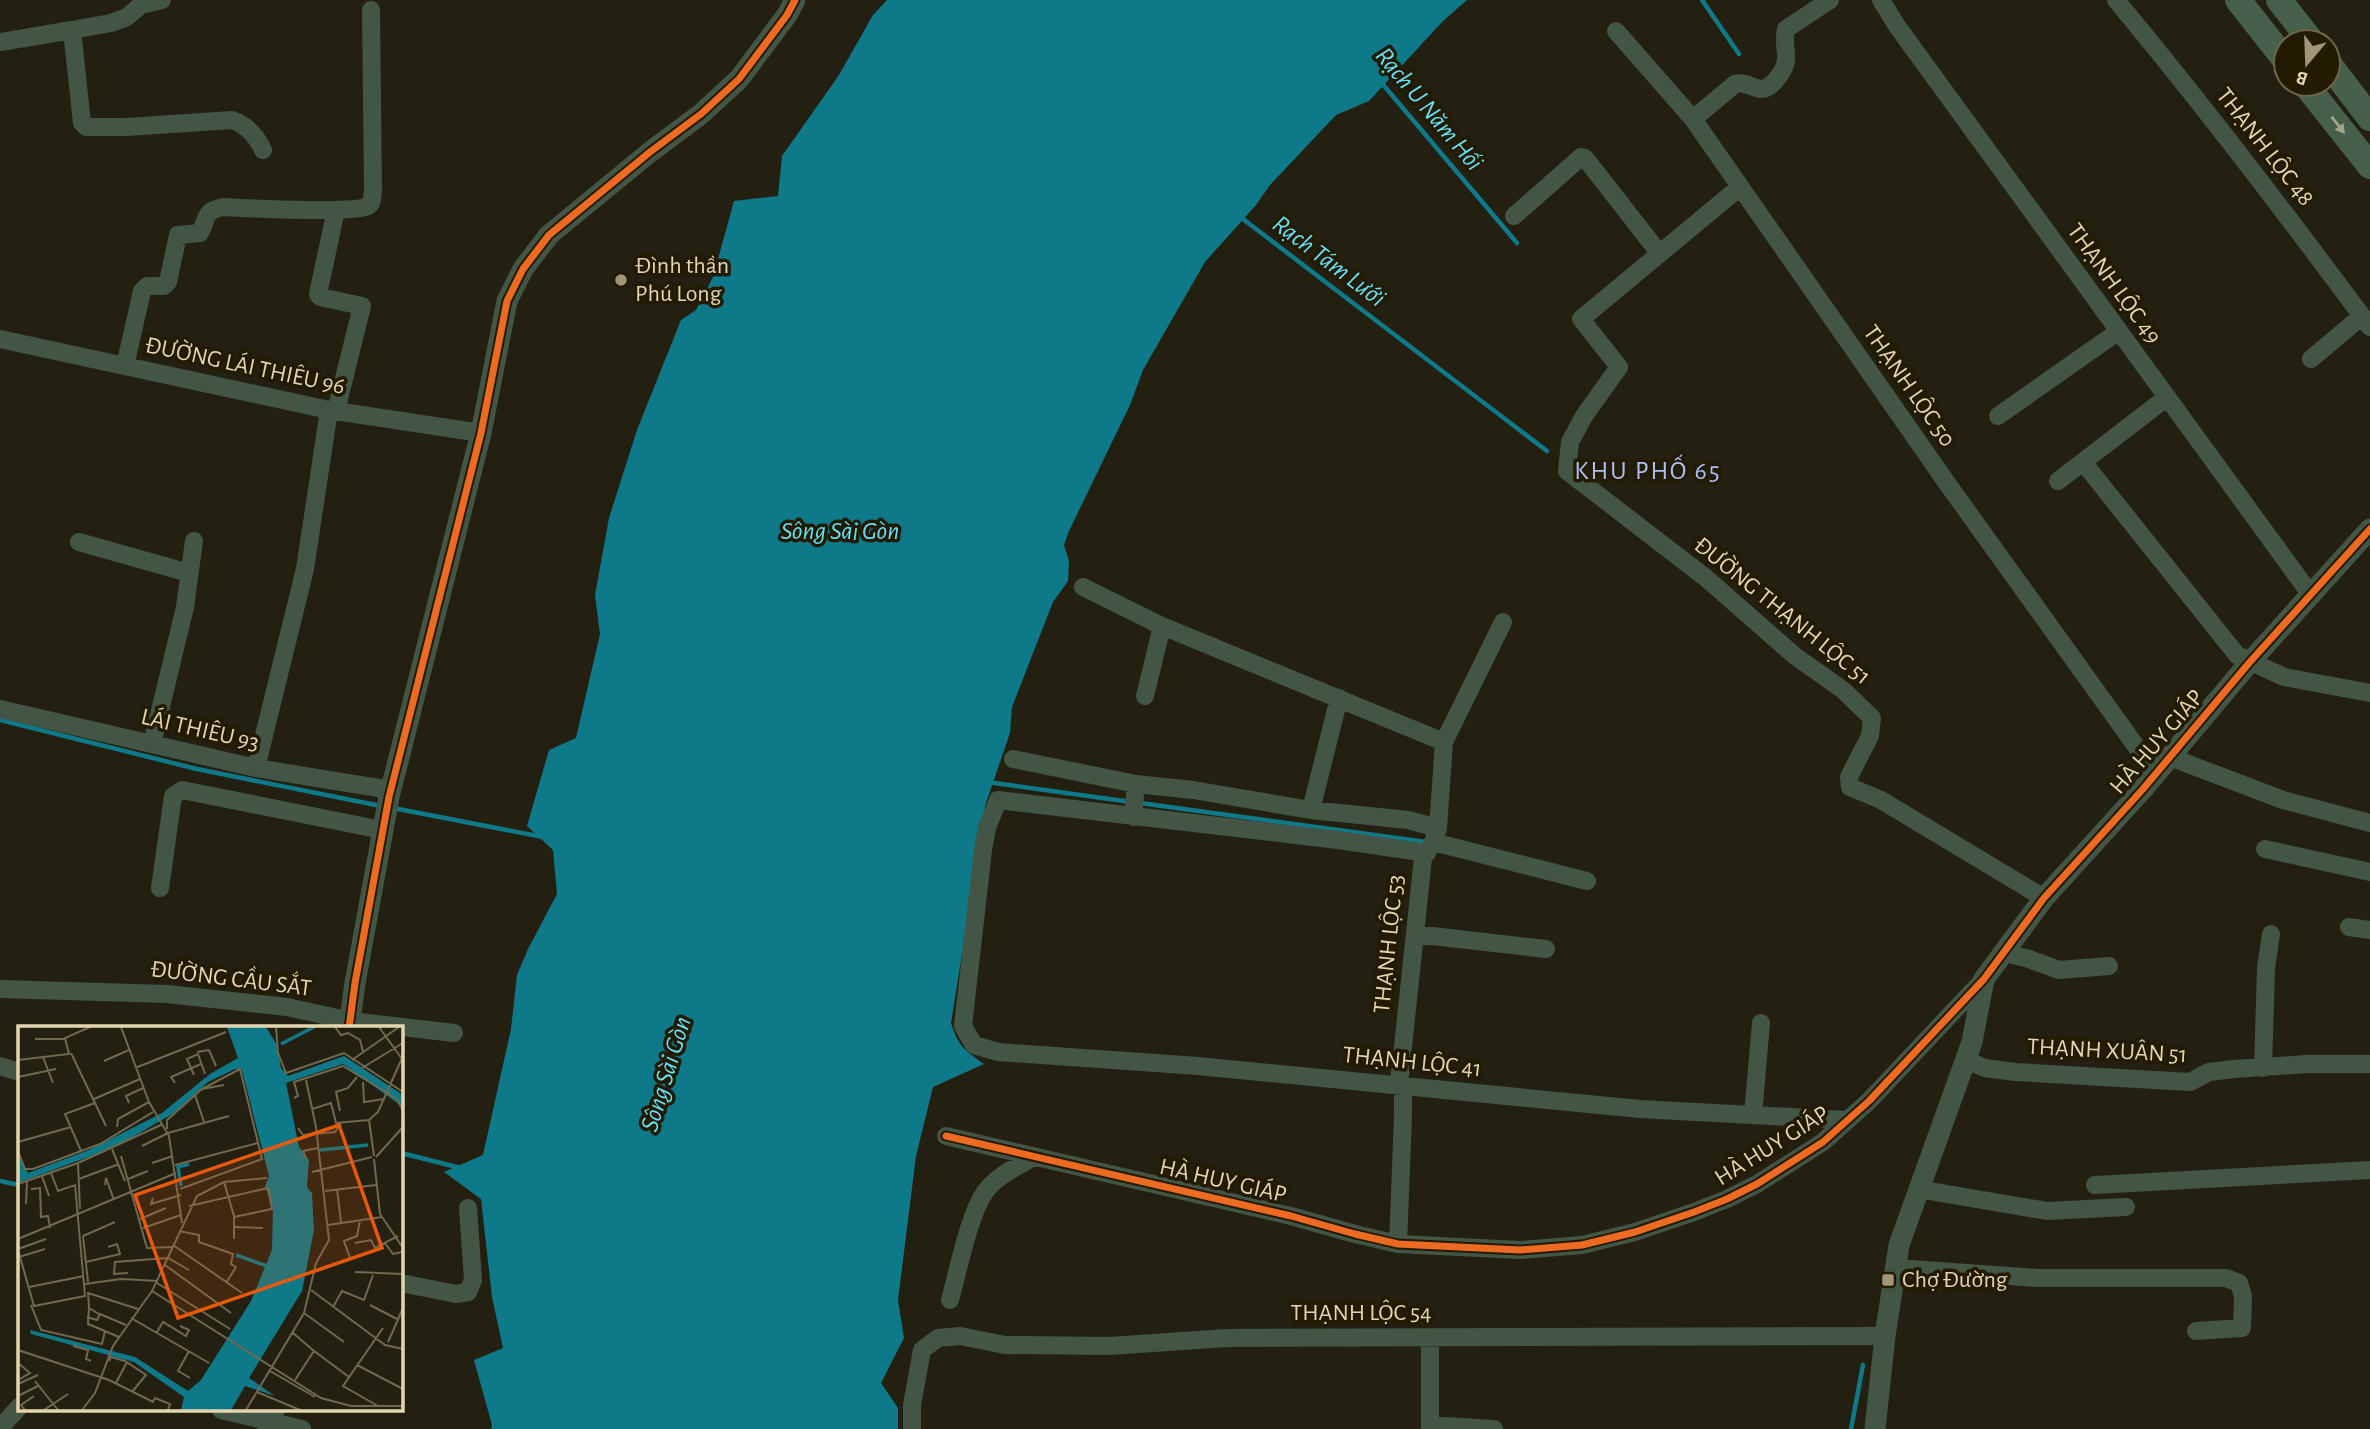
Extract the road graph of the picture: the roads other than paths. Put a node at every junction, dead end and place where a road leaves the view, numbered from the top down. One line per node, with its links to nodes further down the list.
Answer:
1 (162, 0): 10 (street)
2 (795, 0): 32 (street)
3 (1830, 0): 17 (street)
4 (2116, 0): 24 (street, THẠNH LỘC 48)
5 (2238, 0): 13 (main road)
6 (1885, 2): 25 (street, THẠNH LỘC 49)
7 (371, 10): 21 (street)
8 (2287, 10): 9 (main road)
9 (2301, 28)
10 (72, 30): 12 (street); 18 (street)
11 (1616, 31): 17 (street, THẠNH LỘC 50)
12 (0, 42)
13 (2272, 43)
14 (2342, 81): 16 (main road)
15 (2316, 98): 19 (main road, one-way to 19)
16 (2370, 118)
17 (1693, 119): 20 (street, THẠNH LỘC 50)
18 (263, 150)
19 (2370, 166)
20 (1740, 187): 23 (street); 53 (street, THẠNH LỘC 50)
21 (336, 210): 28 (street); 30 (street)
22 (1514, 216): 23 (street)
23 (1660, 254): 64 (street, ĐƯỜNG THẠNH LỘC 51)
24 (2366, 321): 27 (street)
25 (2119, 331): 29 (street, THẠNH LỘC 49); 31 (street)
26 (0, 339): 28 (street, ĐƯỜNG LÁI THIÊU 96)
27 (2311, 359)
28 (125, 366): 30 (street, ĐƯỜNG LÁI THIÊU 96)
29 (2166, 398): 33 (street); 40 (street, THẠNH LỘC 49)
30 (333, 410): 32 (street, ĐƯỜNG LÁI THIÊU 96); 52 (street)
31 (1998, 416)
32 (481, 433): 55 (street)
33 (2082, 462): 34 (street); 43 (street)
34 (2057, 481)
35 (2370, 529): 40 (street, HÀ HUY GIÁP)
36 (194, 541): 38 (street)
37 (79, 542): 38 (street)
38 (189, 573): 49 (street)
39 (1083, 587): 42 (street)
40 (2311, 595): 43 (street, HÀ HUY GIÁP)
41 (1503, 622): 48 (street, THẠNH LỘC 53)
42 (1162, 626): 45 (street); 46 (street)
43 (2249, 663): 44 (street); 50 (street, HÀ HUY GIÁP)
44 (2370, 693)
45 (1145, 696)
46 (1339, 698): 48 (street); 56 (street)
47 (0, 709): 49 (street, LÁI THIÊU 93)
48 (1444, 743): 59 (street, THẠNH LỘC 53)
49 (152, 744): 52 (street, LÁI THIÊU 93)
50 (2170, 757): 53 (street, HÀ HUY GIÁP); 58 (street)
51 (1013, 759): 54 (street)
52 (256, 768): 55 (street, LÁI THIÊU 93)
53 (2156, 774): 64 (street, HÀ HUY GIÁP)
54 (1136, 785): 56 (street); 57 (street)
55 (387, 808): 63 (street); 75 (street)
56 (1311, 810): 59 (street)
57 (1133, 816): 59 (street); 83 (street, THẠNH LỘC 41)
58 (2370, 823)
59 (1433, 841): 62 (street); 67 (street, THẠNH LỘC 53)
60 (2265, 849): 61 (street)
61 (2370, 872)
62 (1587, 881)
63 (160, 888)
64 (2044, 898): 70 (street, HÀ HUY GIÁP)
65 (2349, 927): 66 (street)
66 (2370, 929)
67 (1415, 934): 69 (street); 83 (street, THẠNH LỘC 53)
68 (2271, 934): 81 (street)
69 (1546, 949)
70 (2003, 953): 71 (street); 72 (street, HÀ HUY GIÁP)
71 (2109, 966)
72 (1984, 979): 78 (street); 85 (street, HÀ HUY GIÁP)
73 (0, 989): 75 (street, ĐƯỜNG CẦU SẮT)
74 (1761, 1023): 84 (street)
75 (350, 1025)
76 (402, 1029): 77 (street, ĐƯỜNG CẦU SẮT)
77 (454, 1033)
78 (1966, 1060): 81 (street, THẠNH XUÂN 51); 90 (street)
79 (2370, 1064): 81 (street, THẠNH XUÂN 51)
80 (0, 1066): 82 (street)
81 (2263, 1068)
82 (18, 1072)
83 (1401, 1089): 84 (street, THẠNH LỘC 41); 93 (street, THẠNH LỘC 53)
84 (1753, 1115): 85 (street, THẠNH LỘC 41)
85 (1847, 1120): 93 (street, HÀ HUY GIÁP)
86 (946, 1136): 87 (street, HÀ HUY GIÁP)
87 (1033, 1157): 93 (street, HÀ HUY GIÁP); 96 (street)
88 (2370, 1170): 89 (street)
89 (2095, 1185)
90 (1918, 1189): 91 (street); 94 (street)
91 (2126, 1207)
92 (468, 1208): 95 (street)
93 (1398, 1244)
94 (1896, 1268): 97 (street); 98 (street)
95 (402, 1283)
96 (950, 1300)
97 (2196, 1331)
98 (1885, 1336): 99 (street, THẠNH LỘC 54); 108 (street)
99 (1430, 1338): 103 (street); 106 (street, THẠNH LỘC 54)
100 (18, 1408): 104 (street)
101 (231, 1412): 102 (street)
102 (271, 1420): 105 (street)
103 (1430, 1427): 107 (street)
104 (0, 1428)
105 (302, 1429)
106 (912, 1429)
107 (1494, 1429)
108 (1875, 1429)

